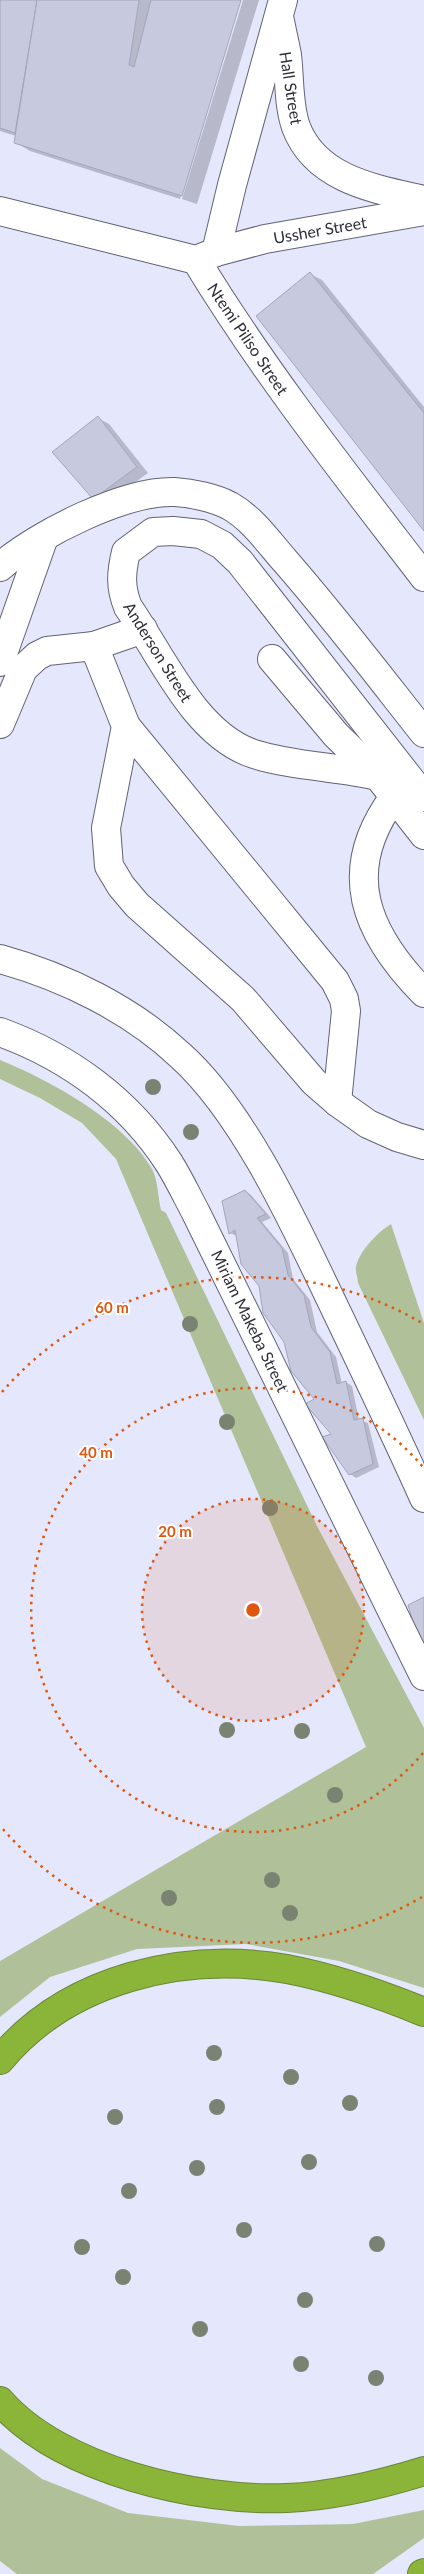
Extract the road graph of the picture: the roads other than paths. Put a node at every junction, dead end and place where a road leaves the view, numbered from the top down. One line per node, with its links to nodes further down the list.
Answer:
1 (281, 7): 2 (street, Hall Street); 5 (street, Hall Street)
2 (424, 200)
3 (0, 211): 5 (street)
4 (424, 211): 5 (street, Ussher Street)
5 (206, 256): 8 (street, Ntemi Piliso Street)
6 (44, 537): 7 (street); 12 (street); 15 (street)
7 (0, 567)
8 (424, 577)
9 (143, 629): 10 (street); 16 (street, Anderson Street); 17 (street, Anderson Street)
10 (94, 646): 13 (street); 14 (street)
11 (272, 658): 16 (street)
12 (0, 662)
13 (0, 724)
14 (126, 726): 22 (street); 22 (street)
15 (424, 734)
16 (386, 786): 18 (street); 20 (street)
17 (424, 797)
18 (424, 835)
19 (0, 959): 24 (street)
20 (424, 993)
21 (0, 1032): 25 (street, Miriam Makeba Street)
22 (337, 1102): 23 (street)
23 (424, 1145)
24 (424, 1498)
25 (424, 1676)
26 (424, 2012): 27 (highway)
27 (0, 2060)
28 (0, 2401): 29 (highway)
29 (424, 2471)

